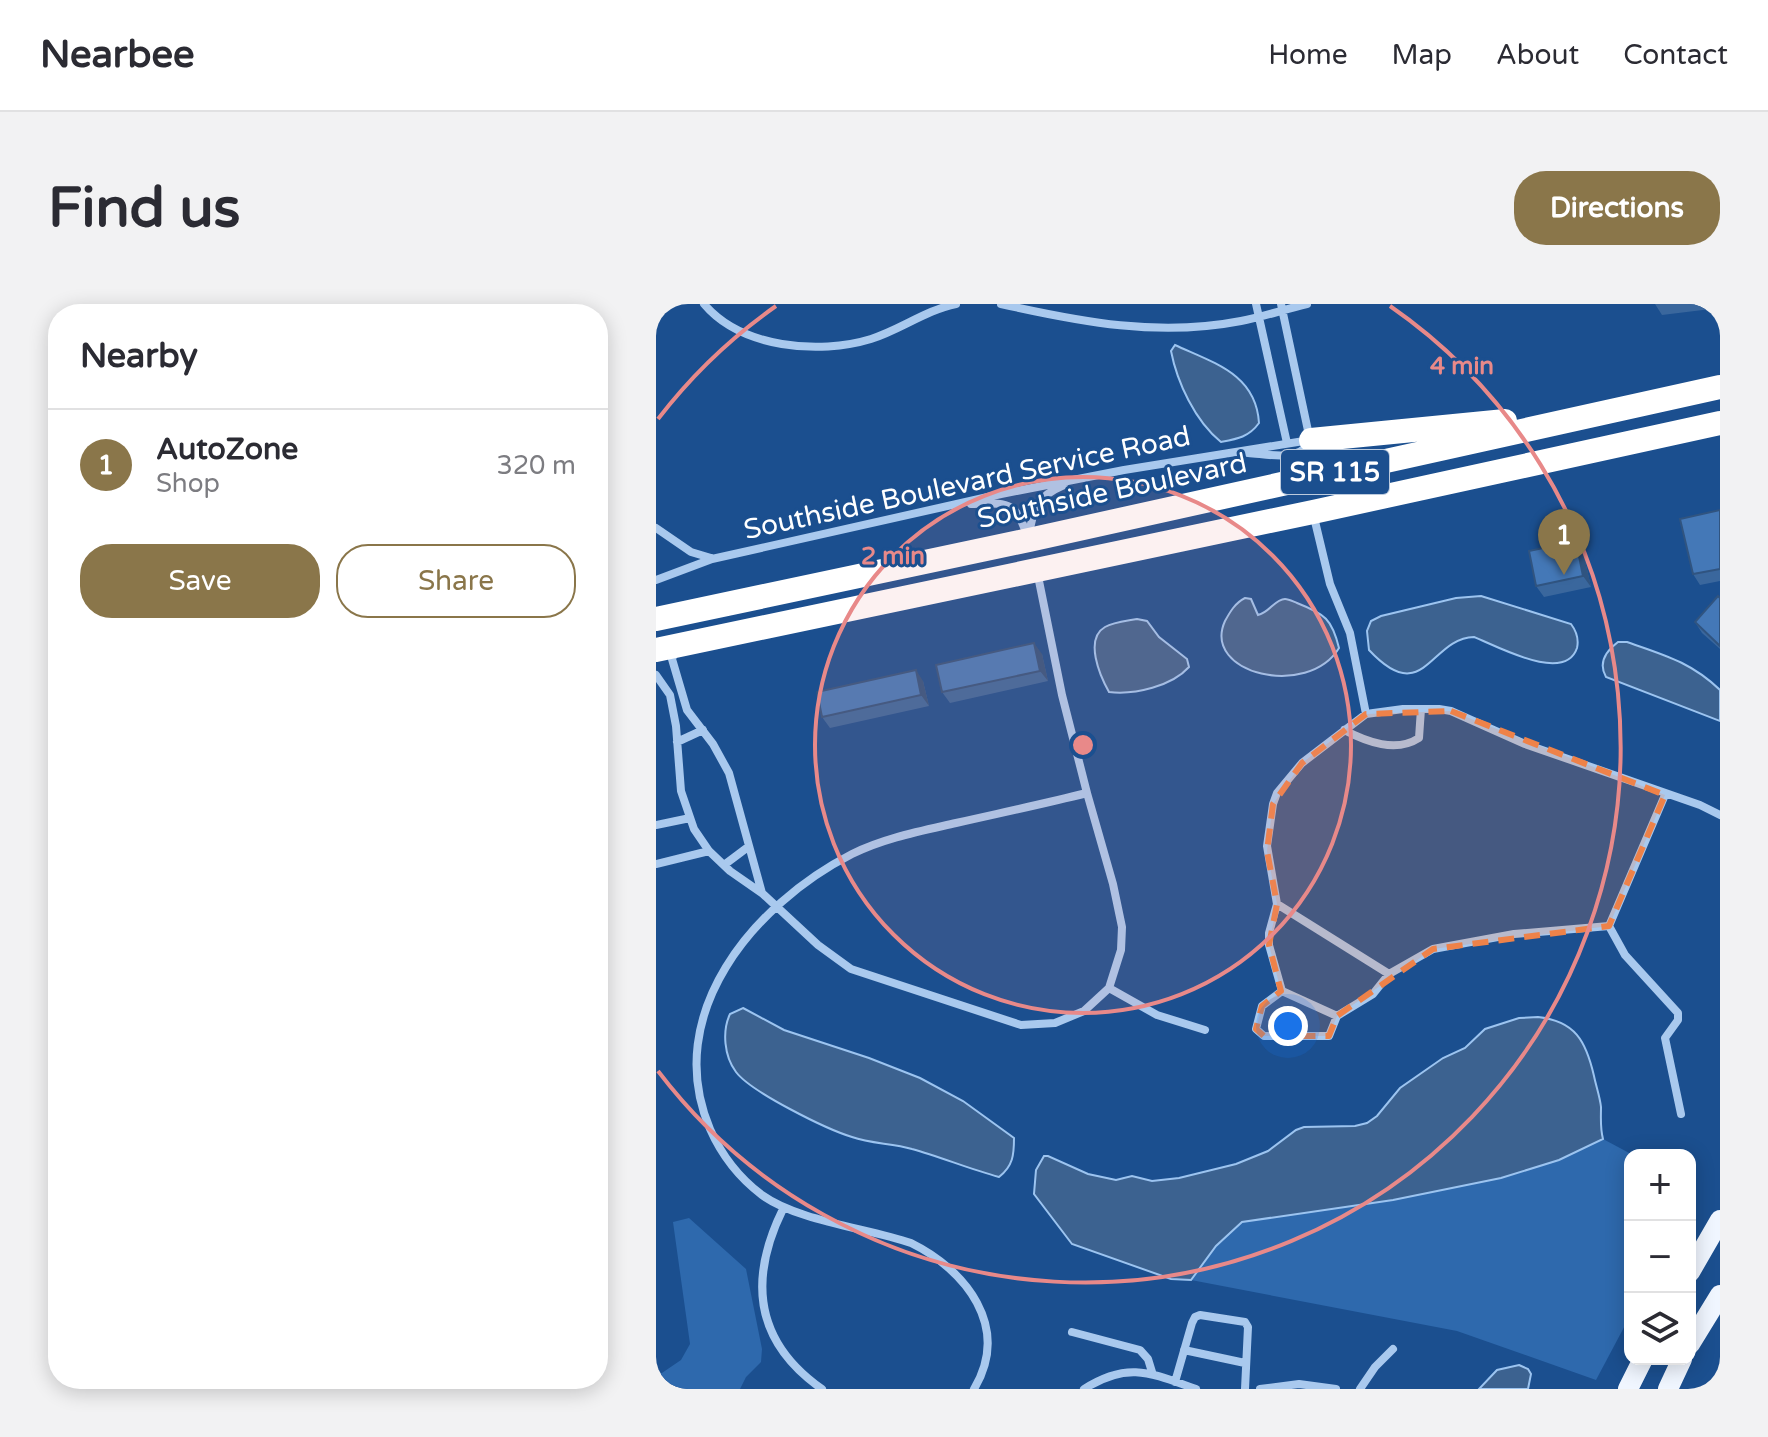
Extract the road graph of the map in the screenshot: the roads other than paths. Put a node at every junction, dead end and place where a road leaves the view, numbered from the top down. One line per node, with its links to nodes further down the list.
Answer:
1 (704, 304): 2 (street)
2 (956, 304)
3 (1001, 304): 7 (street)
4 (1256, 304): 7 (street)
5 (1307, 304): 6 (street)
6 (1281, 307): 7 (street); 11 (street)
7 (1259, 316): 11 (street)
8 (1720, 387): 9 (highway, Southside Boulevard / SR 115)
9 (1642, 405): 11 (highway); 17 (highway, Southside Boulevard / SR 115)
10 (1720, 423): 15 (highway, SR 115)
11 (1299, 442): 12 (street, Southside Boulevard Service Road); 12 (street, Southside Boulevard Service Road)
12 (1231, 452): 13 (street, Southside Boulevard Service Road)
13 (1084, 477): 14 (street, Southside Boulevard Service Road); 17 (street)
14 (954, 505): 17 (street); 18 (street, Southside Boulevard Service Road)
15 (1313, 512): 19 (highway, SR 115); 25 (street)
16 (656, 528): 18 (street, Southside Boulevard Service Road)
17 (1029, 540): 21 (highway, Southside Boulevard / SR 115)
18 (712, 559): 20 (street, Southside Boulevard Service Road)
19 (1037, 570): 22 (highway, SR 115); 29 (street)
20 (656, 580)
21 (656, 619)
22 (668, 648): 26 (street)
23 (656, 675): 28 (street)
24 (1421, 709): 25 (street); 27 (street); 30 (street)
25 (1366, 714): 27 (street)
26 (703, 730): 28 (street); 34 (street)
27 (1344, 730): 39 (street)
28 (677, 742): 32 (street)
29 (1087, 793): 40 (street); 43 (street)
30 (1665, 795): 31 (street); 41 (street)
31 (1720, 815)
32 (690, 818): 33 (street); 35 (street)
33 (656, 825)
34 (748, 847): 37 (street); 38 (street)
35 (709, 851): 36 (street); 37 (street)
36 (656, 864)
37 (724, 865): 38 (street)
38 (763, 894): 40 (street)
39 (1277, 904): 42 (street); 44 (street)
40 (775, 907): 43 (street); 48 (street)
41 (1609, 926): 42 (street); 47 (street)
42 (1389, 974): 45 (street)
43 (1109, 988): 46 (street)
44 (1282, 991): 45 (street); 45 (street)
45 (1337, 1016)
46 (1205, 1030)
47 (1681, 1114)
48 (783, 1209): 62 (street); 63 (street)
49 (1720, 1220): 50 (main road)
50 (1696, 1262)
51 (1720, 1295): 53 (main road)
52 (1072, 1332): 59 (street)
53 (1696, 1334)
54 (1393, 1349): 69 (street)
55 (1184, 1350): 56 (street); 56 (street); 60 (street)
56 (1245, 1363): 66 (street)
57 (1640, 1365): 70 (main road)
58 (1679, 1365): 71 (main road)
59 (1152, 1372): 60 (street); 64 (street)
60 (1175, 1382): 65 (street)
61 (1310, 1387): 67 (street); 68 (street)
62 (822, 1389)
63 (974, 1389)
64 (1084, 1389)
65 (1196, 1389)
66 (1245, 1389)
67 (1260, 1389)
68 (1336, 1389)
69 (1360, 1389)
70 (1628, 1389)
71 (1668, 1389)

